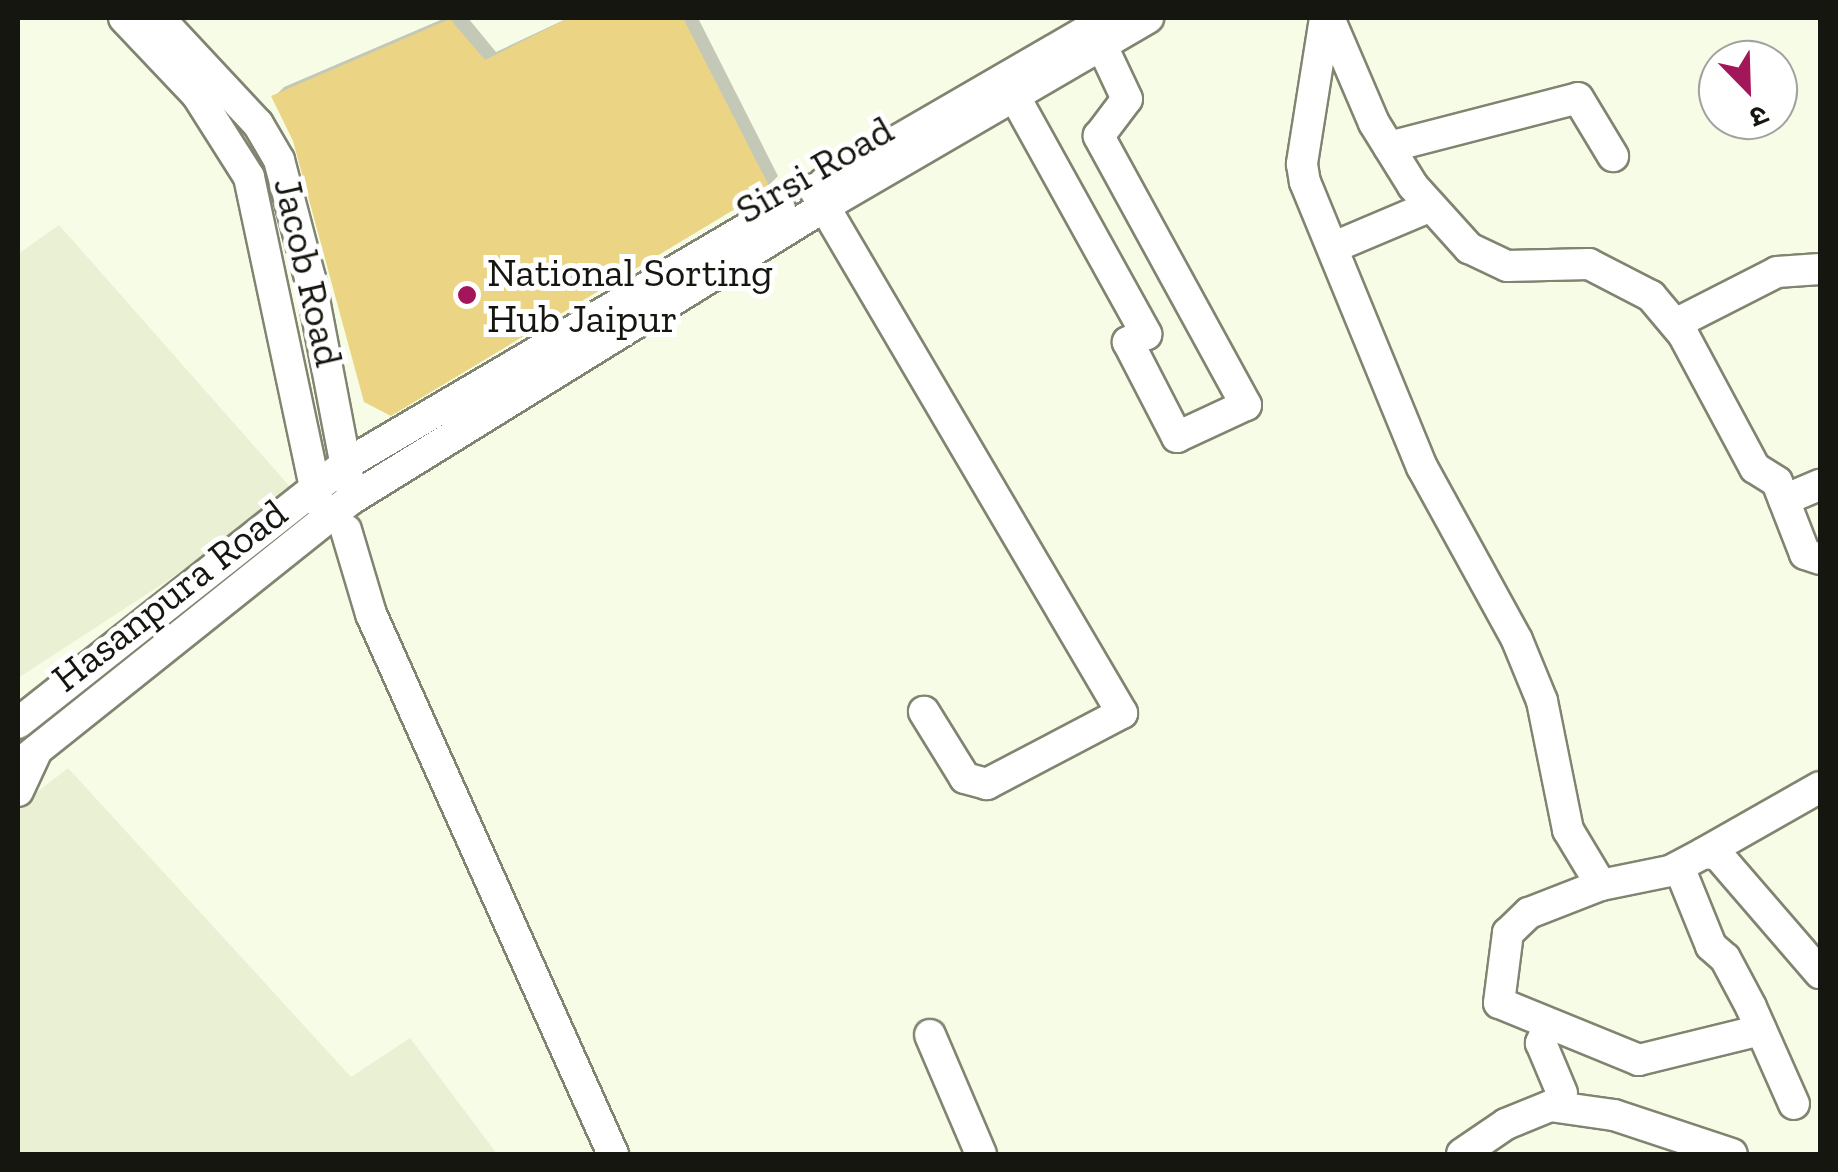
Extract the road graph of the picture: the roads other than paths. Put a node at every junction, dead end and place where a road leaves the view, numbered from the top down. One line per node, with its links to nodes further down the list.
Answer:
1 (124, 18): 16 (street, Jacob Road)
2 (158, 18): 14 (street, Jacob Road)
3 (1148, 18): 5 (street, Sirsi Road)
4 (1327, 18): 7 (street); 11 (street)
5 (1110, 29): 6 (street, Sirsi Road); 6 (street); 9 (street, Sirsi Road)
6 (1016, 100): 9 (street, Sirsi Road)
7 (1389, 147): 8 (street); 10 (street)
8 (1613, 156)
9 (820, 197): 14 (street, Sirsi Road); 17 (street, Sirsi Road); 21 (street)
10 (1432, 206): 11 (street); 13 (street)
11 (1334, 247): 27 (street)
12 (1820, 269): 13 (street)
13 (1674, 324): 18 (street)
14 (344, 466): 16 (street, Sirsi Road); 17 (street, Jacob Road)
15 (1820, 485): 18 (street)
16 (315, 486): 19 (street, Jacob Road); 22 (street, Sirsi Road)
17 (353, 498): 19 (street)
18 (1784, 500): 20 (street)
19 (334, 527): 23 (street, Hasanpura Road); 34 (street, Jacob Road)
20 (1820, 559)
21 (924, 712)
22 (22, 718)
23 (27, 757): 25 (street)
24 (1820, 787): 26 (street)
25 (18, 792)
26 (1692, 860): 27 (street); 28 (street); 30 (street)
27 (1600, 884): 29 (street)
28 (1820, 973)
29 (1548, 1025): 30 (street); 32 (street)
30 (1761, 1030): 33 (street)
31 (930, 1035): 35 (street)
32 (1562, 1092)
33 (1794, 1104)
34 (613, 1154)
35 (981, 1154)
36 (1462, 1154): 37 (street)
37 (1732, 1154)

